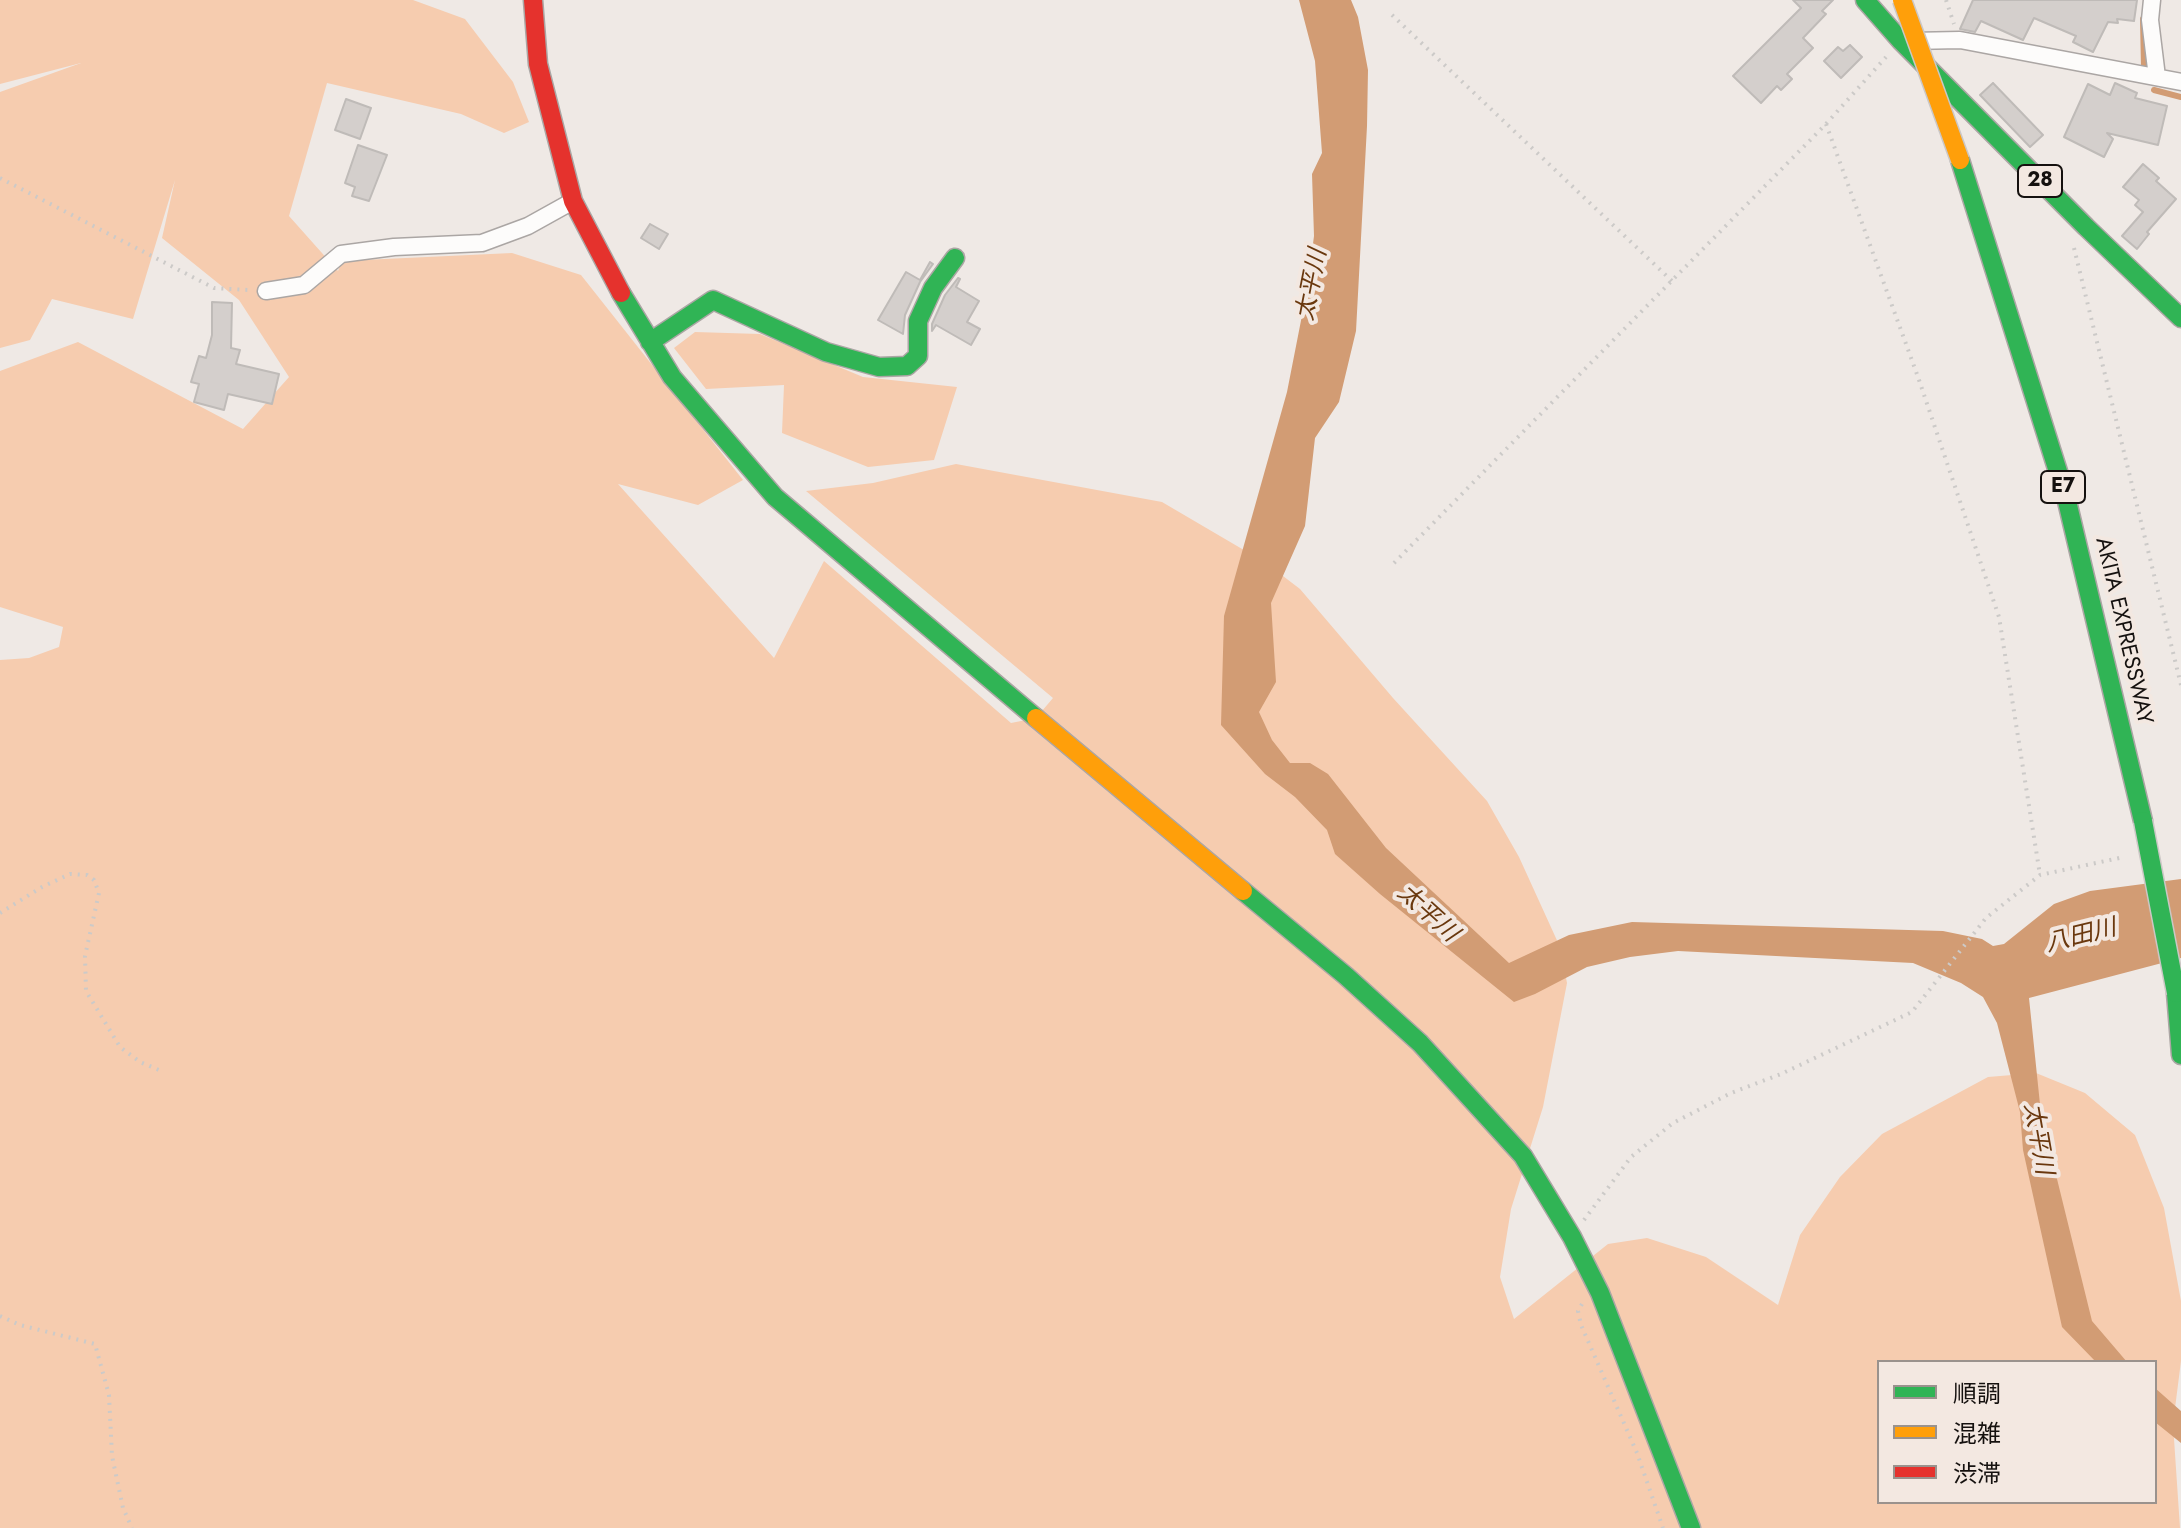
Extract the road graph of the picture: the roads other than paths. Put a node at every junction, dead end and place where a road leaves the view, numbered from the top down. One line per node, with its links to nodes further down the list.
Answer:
1 (533, 0): 8 (main road)
2 (1865, 0): 5 (main road, 28)
3 (1902, 0): 13 (main road, AKITA EXPRESSWAY / E7, bridge)
4 (2152, 0): 6 (street)
5 (1901, 41): 6 (street); 11 (main road, 28)
6 (2157, 77): 7 (street)
7 (2181, 82)
8 (573, 201): 10 (street); 12 (main road)
9 (955, 258): 12 (main road)
10 (266, 291)
11 (2181, 318)
12 (650, 342): 14 (main road)
13 (2181, 1055)
14 (1691, 1528)

